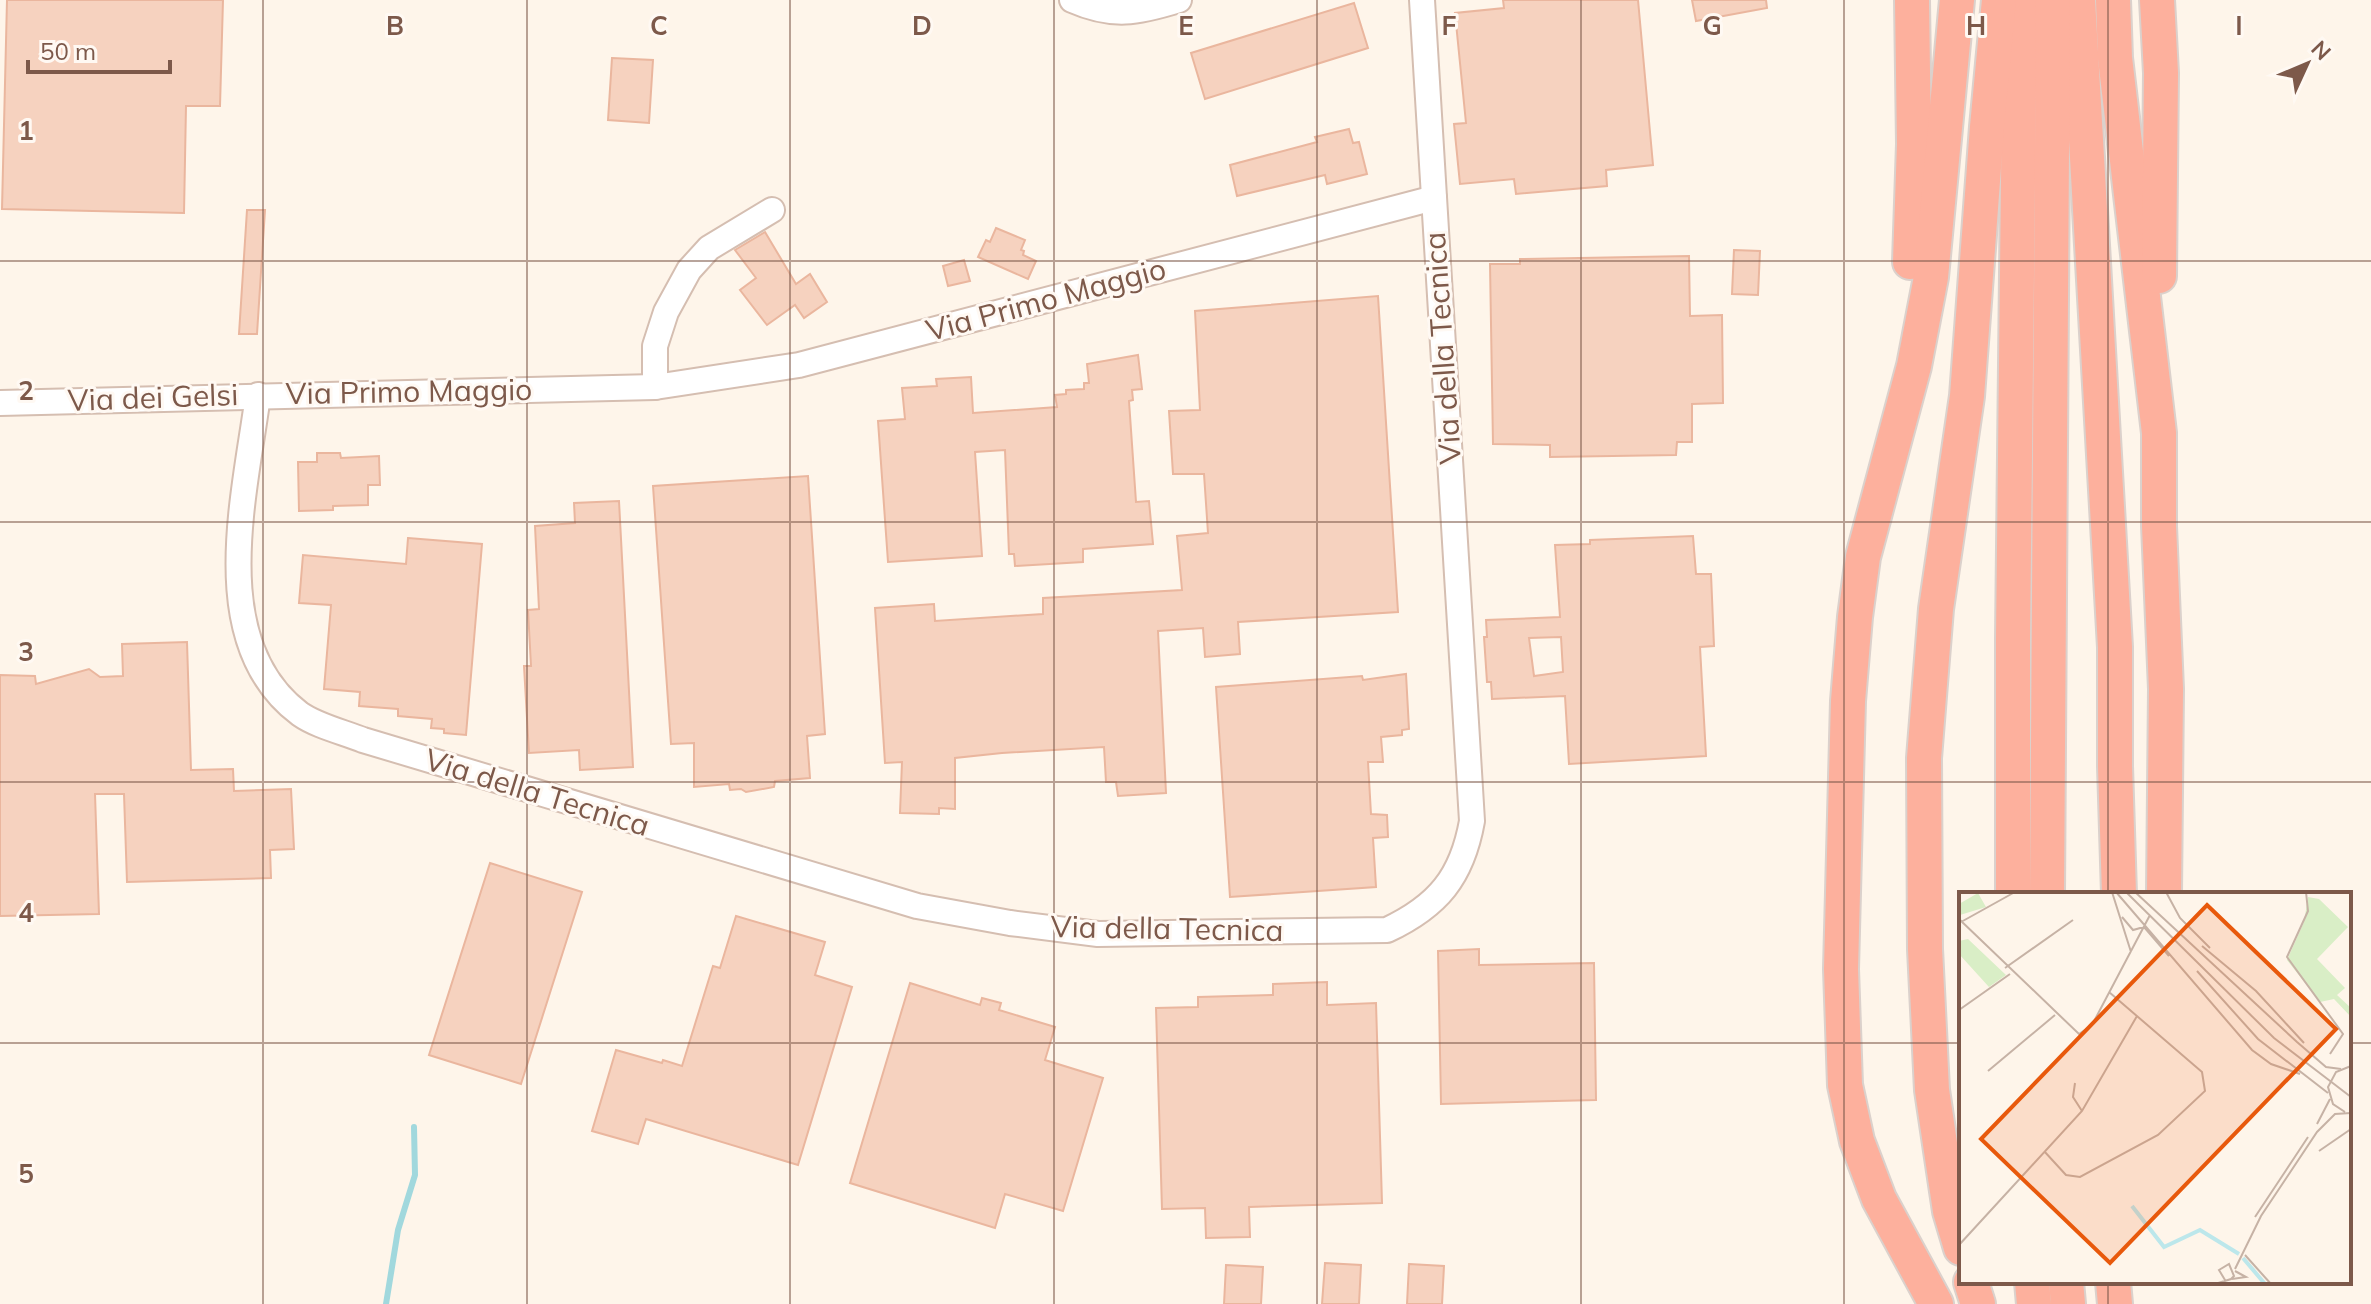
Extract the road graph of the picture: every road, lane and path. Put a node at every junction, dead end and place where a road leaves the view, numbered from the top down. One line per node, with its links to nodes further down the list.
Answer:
1 (1072, 0): 11 (street)
2 (1422, 0): 12 (street, Via della Tecnica)
3 (1912, 0): 18 (highway)
4 (1957, 0): 18 (highway)
5 (1999, 0): 23 (highway)
6 (2020, 0): 19 (highway)
7 (2053, 0): 20 (highway)
8 (2078, 0): 21 (highway)
9 (2113, 0): 17 (highway)
10 (2157, 0): 17 (highway)
11 (1170, 2)
12 (1434, 198): 14 (street, Via Primo Maggio); 15 (street, Via della Tecnica)
13 (772, 210): 14 (street)
14 (655, 387): 15 (street, Via Primo Maggio)
15 (258, 395): 16 (street, Via dei Gelsi)
16 (0, 403)
17 (2159, 433): 22 (highway)
18 (1894, 434): 29 (highway)
19 (2013, 892)
20 (2047, 892)
21 (2119, 892)
22 (2164, 892)
23 (1959, 1241)
24 (1972, 1284): 30 (highway)
25 (2032, 1284): 31 (highway)
26 (2066, 1284): 32 (highway)
27 (2113, 1284): 33 (highway)
28 (2124, 1284): 34 (highway)
29 (1936, 1304)
30 (1978, 1304)
31 (2034, 1304)
32 (2068, 1304)
33 (2115, 1304)
34 (2123, 1304)

